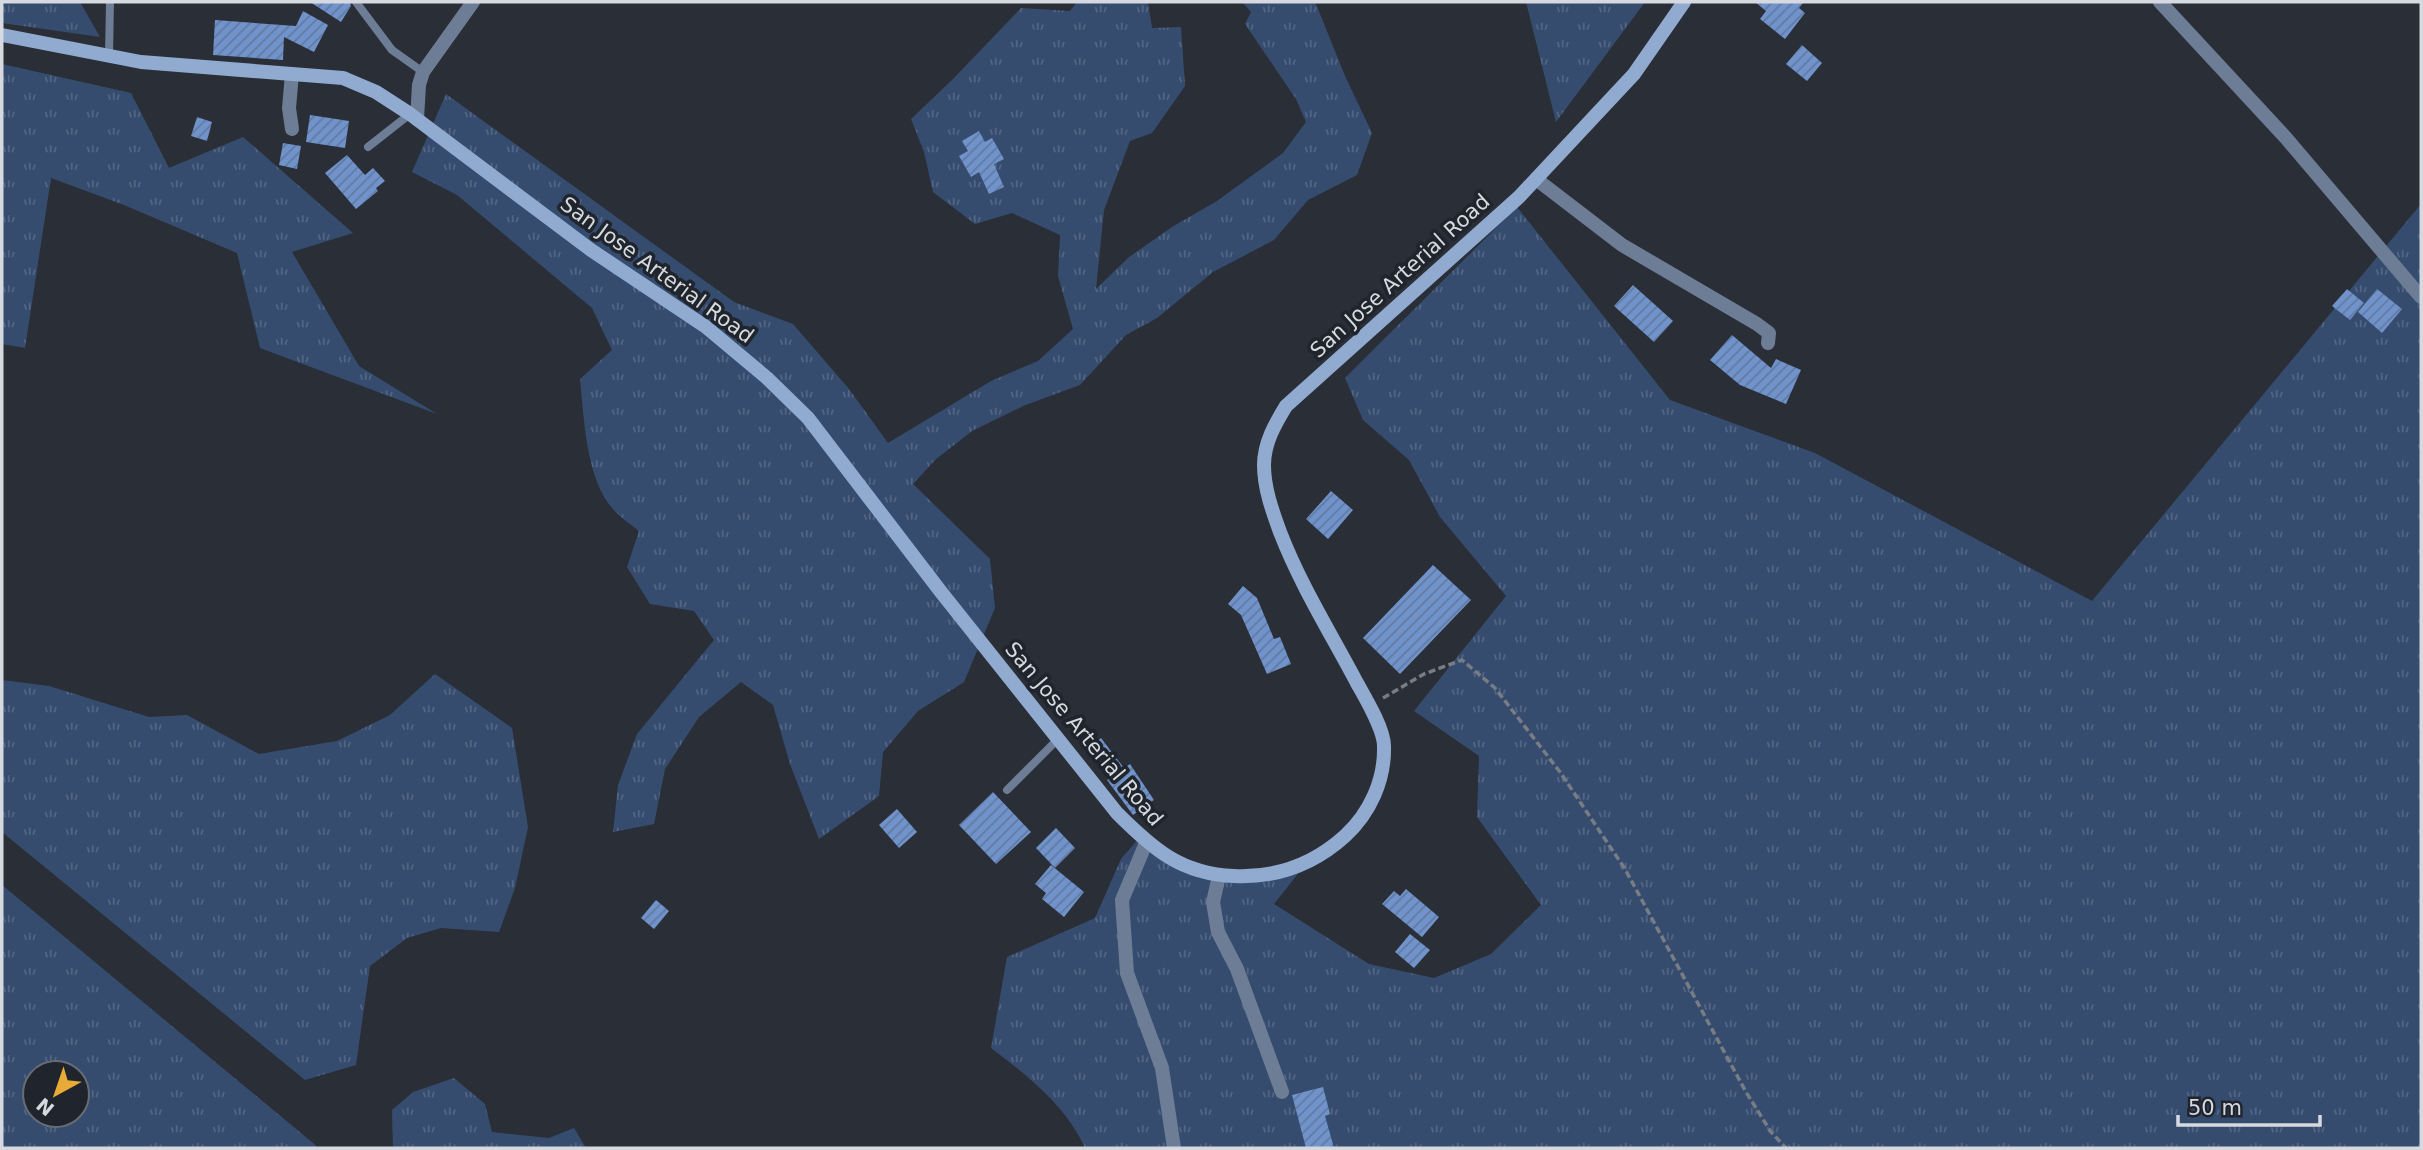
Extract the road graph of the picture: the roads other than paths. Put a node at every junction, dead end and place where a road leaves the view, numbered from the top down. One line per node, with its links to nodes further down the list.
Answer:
1 (110, 2): 9 (lane)
2 (356, 2): 10 (lane)
3 (460, 2): 7 (street)
4 (473, 2): 7 (street)
5 (1684, 2): 15 (main road, San Jose Arterial Road)
6 (2160, 2): 16 (street)
7 (462, 19): 10 (street)
8 (2, 35): 9 (main road, San Jose Arterial Road)
9 (109, 55): 11 (main road, San Jose Arterial Road)
10 (423, 72): 12 (street)
11 (292, 74): 12 (main road, San Jose Arterial Road); 13 (street)
12 (413, 117): 14 (lane); 18 (main road, San Jose Arterial Road)
13 (292, 129)
14 (368, 147)
15 (1536, 179): 17 (street); 21 (main road, San Jose Arterial Road)
16 (2421, 296)
17 (1768, 343)
18 (1058, 739): 19 (lane); 20 (main road, San Jose Arterial Road)
19 (1007, 790)
20 (1146, 843): 21 (main road, San Jose Arterial Road); 23 (street)
21 (1219, 876): 22 (street)
22 (1282, 1092)
23 (1174, 1148)

